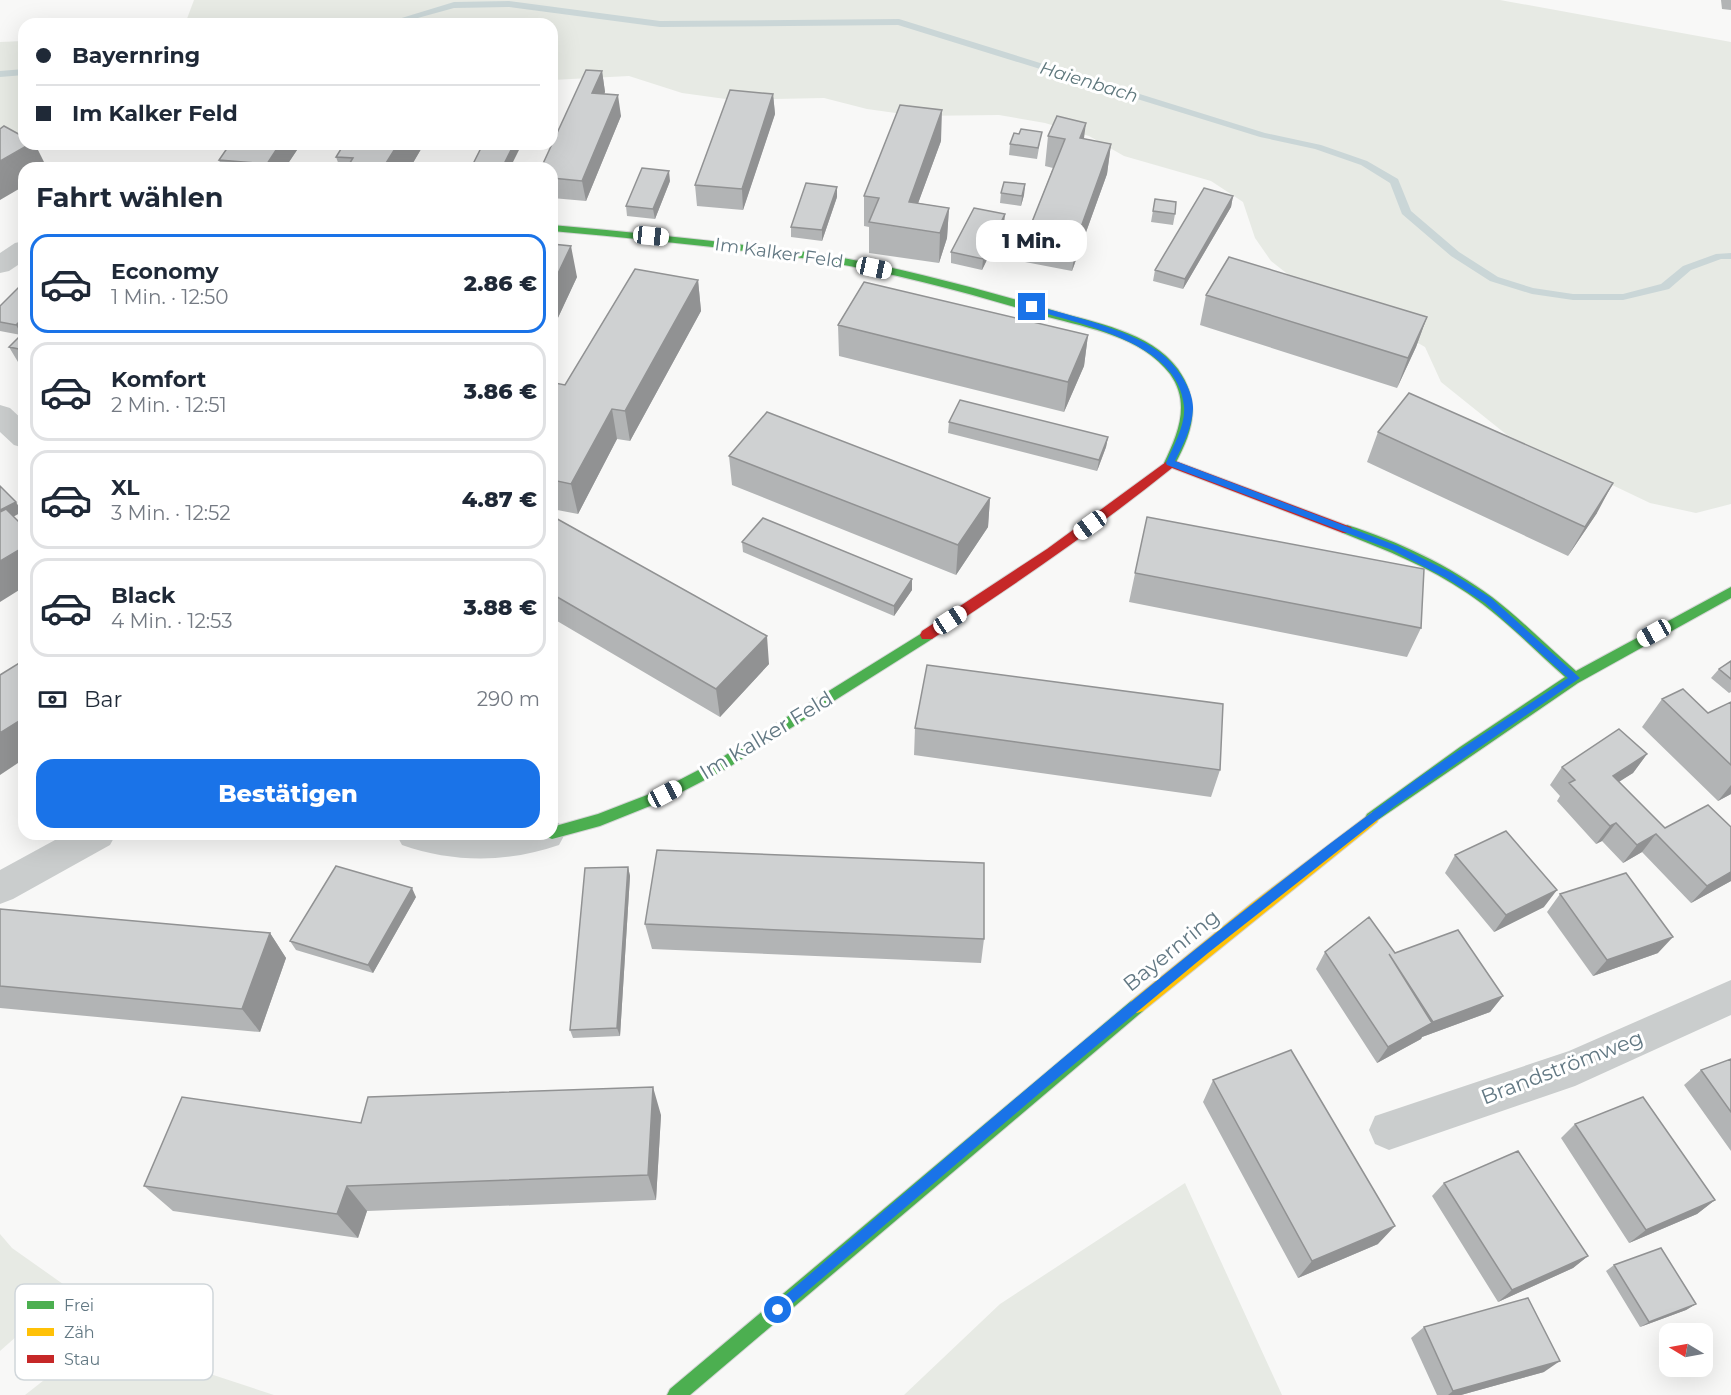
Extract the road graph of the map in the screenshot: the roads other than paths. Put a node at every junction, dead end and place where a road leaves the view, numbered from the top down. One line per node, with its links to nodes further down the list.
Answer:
1 (558, 228): 6 (street, Im Kalker Feld)
2 (18, 253): 3 (street)
3 (0, 265)
4 (0, 415): 5 (street)
5 (18, 432)
6 (1170, 463): 8 (street); 9 (street, Im Kalker Feld)
7 (1731, 592): 8 (street, Bayernring)
8 (1575, 678): 16 (street, Bayernring)
9 (558, 831)
10 (87, 840): 13 (street)
11 (432, 840): 12 (street)
12 (522, 840)
13 (0, 888)
14 (1731, 997): 15 (street, Brandströmweg)
15 (1389, 1130)
16 (676, 1395)

